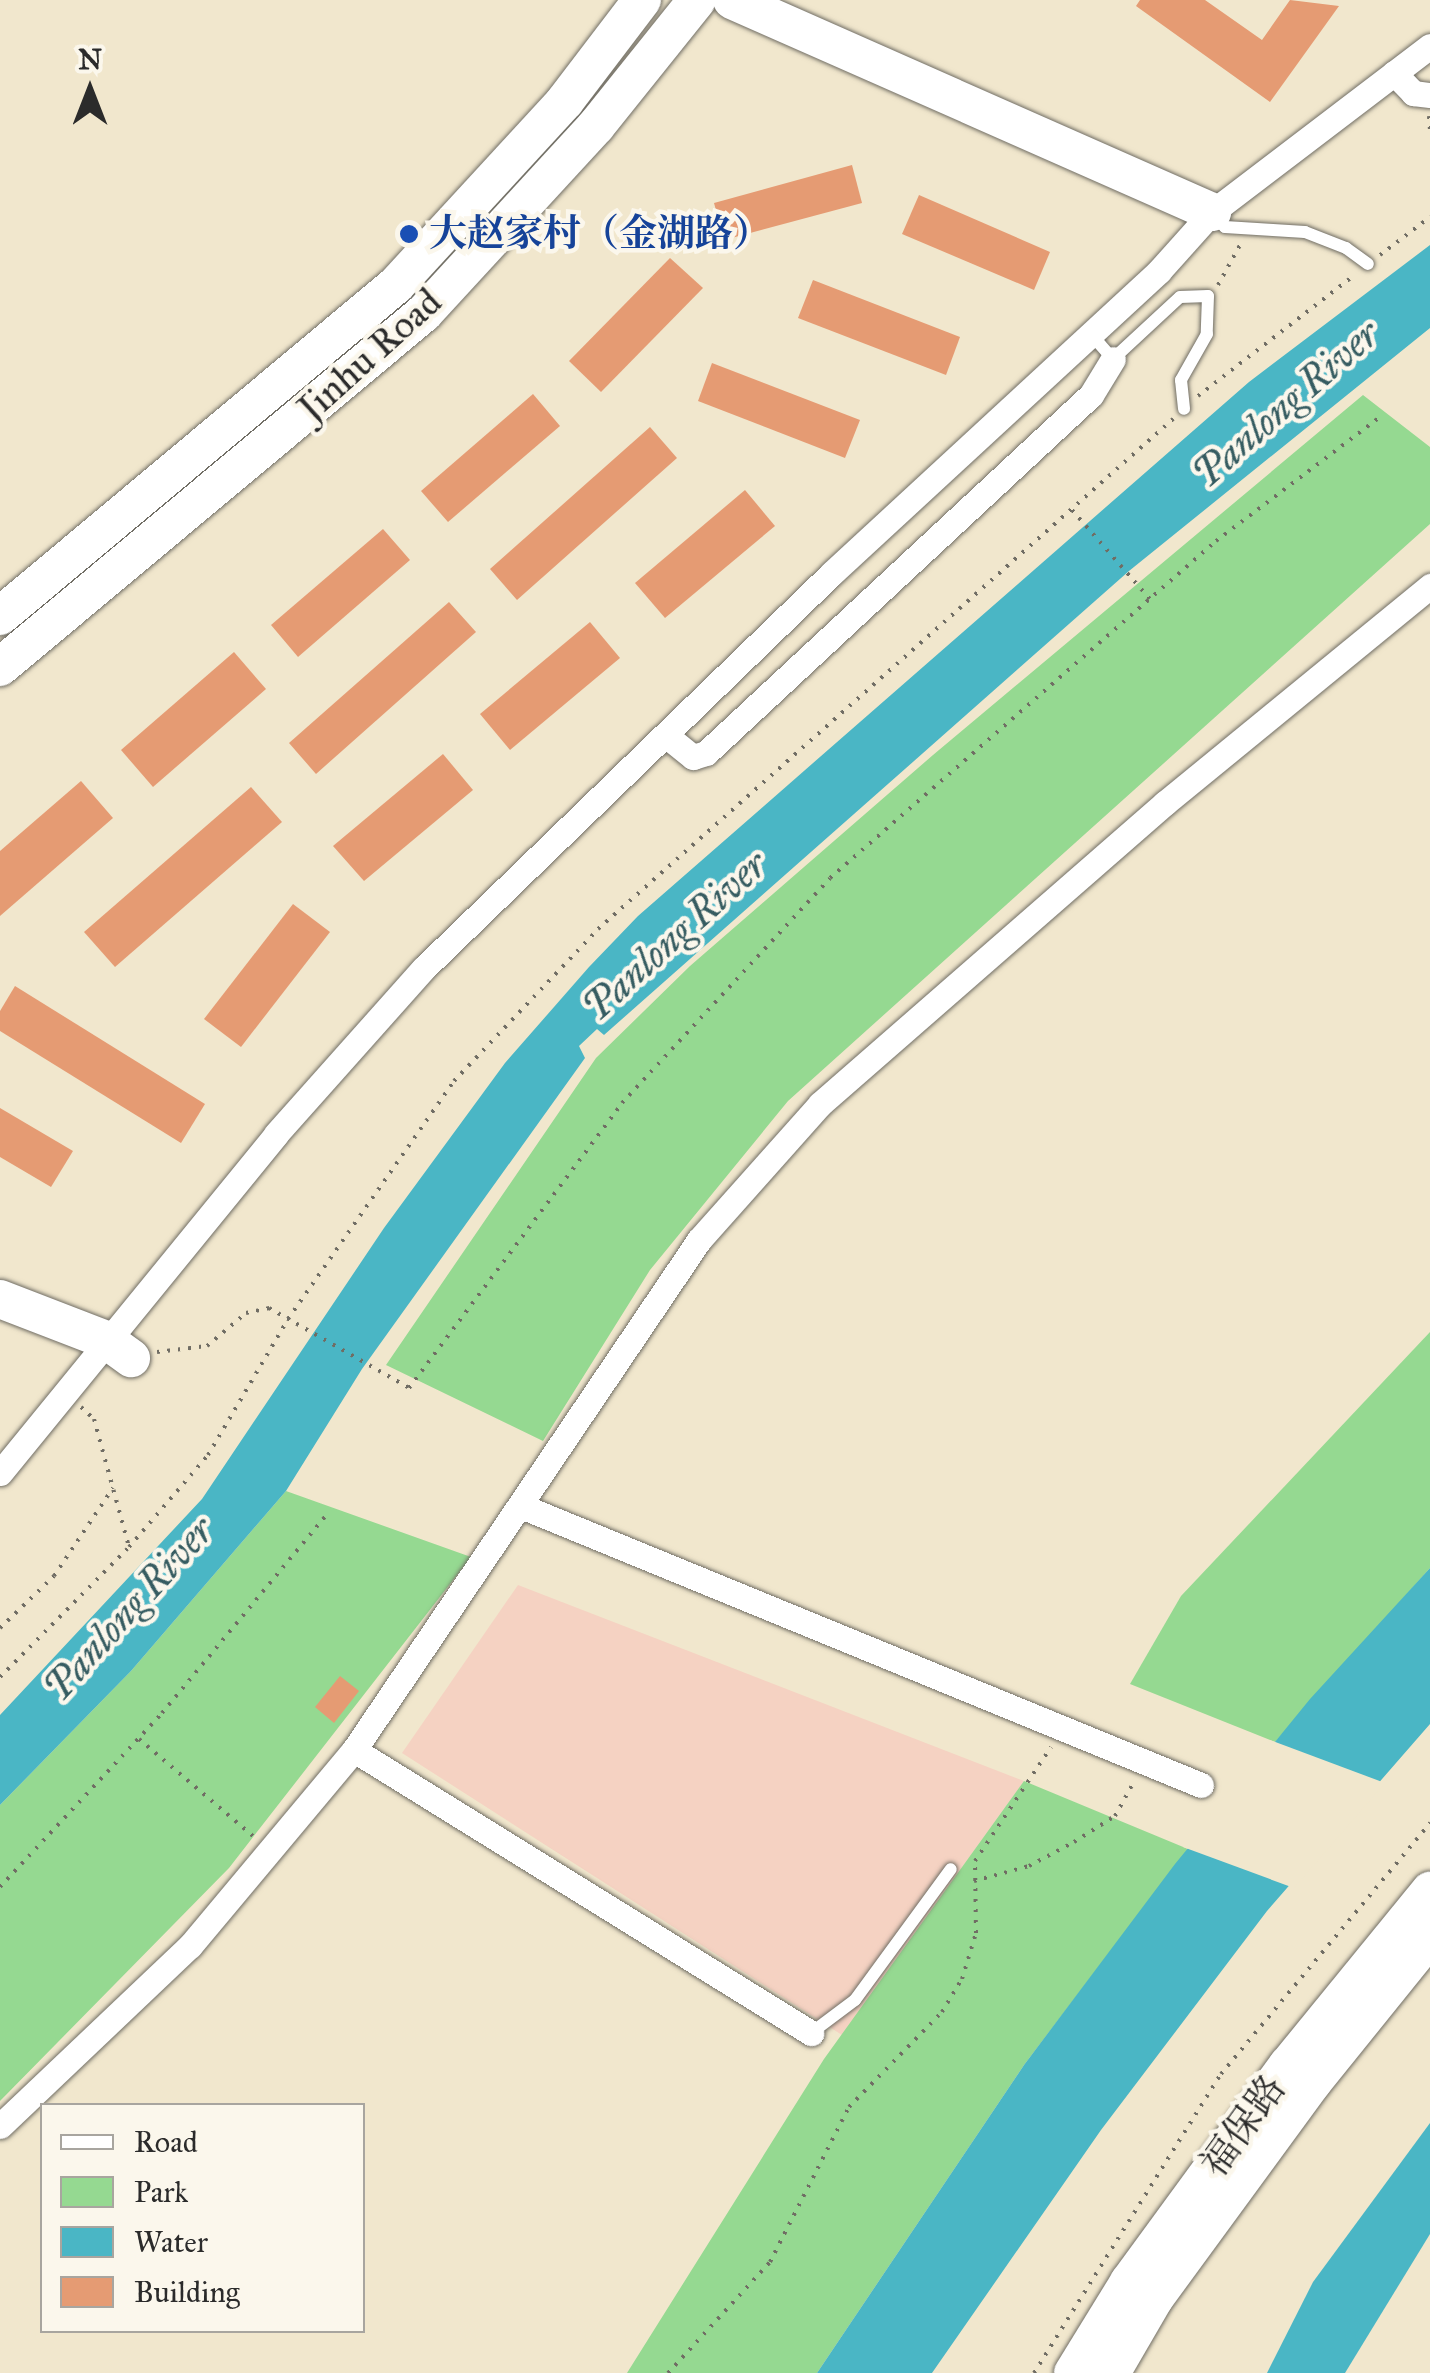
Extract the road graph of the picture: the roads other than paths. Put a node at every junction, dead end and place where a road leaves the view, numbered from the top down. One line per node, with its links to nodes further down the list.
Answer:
1 (642, 0): 13 (main road, Jinhu Road)
2 (698, 0): 14 (main road, Jinhu Road)
3 (732, 0): 7 (main road)
4 (1430, 46): 5 (street)
5 (1394, 74): 6 (street); 7 (street)
6 (1430, 95)
7 (1227, 220): 8 (lane); 9 (street)
8 (1368, 264)
9 (1091, 334): 10 (lane); 15 (street)
10 (1113, 359): 11 (lane); 15 (street)
11 (1184, 409)
12 (1430, 586): 20 (street)
13 (0, 616)
14 (0, 666)
15 (668, 736): 18 (street)
16 (0, 1299): 18 (main road)
17 (0, 1316): 18 (main road)
18 (110, 1352): 19 (street)
19 (0, 1473)
20 (522, 1506): 21 (street); 22 (street)
21 (354, 1750): 26 (street); 27 (street)
22 (1201, 1785)
23 (952, 1868): 26 (lane)
24 (1430, 1891): 28 (main road, 福保路)
25 (1423, 1960): 29 (main road, 福保路)
26 (811, 2033)
27 (0, 2126)
28 (1072, 2373)
29 (1111, 2373)

